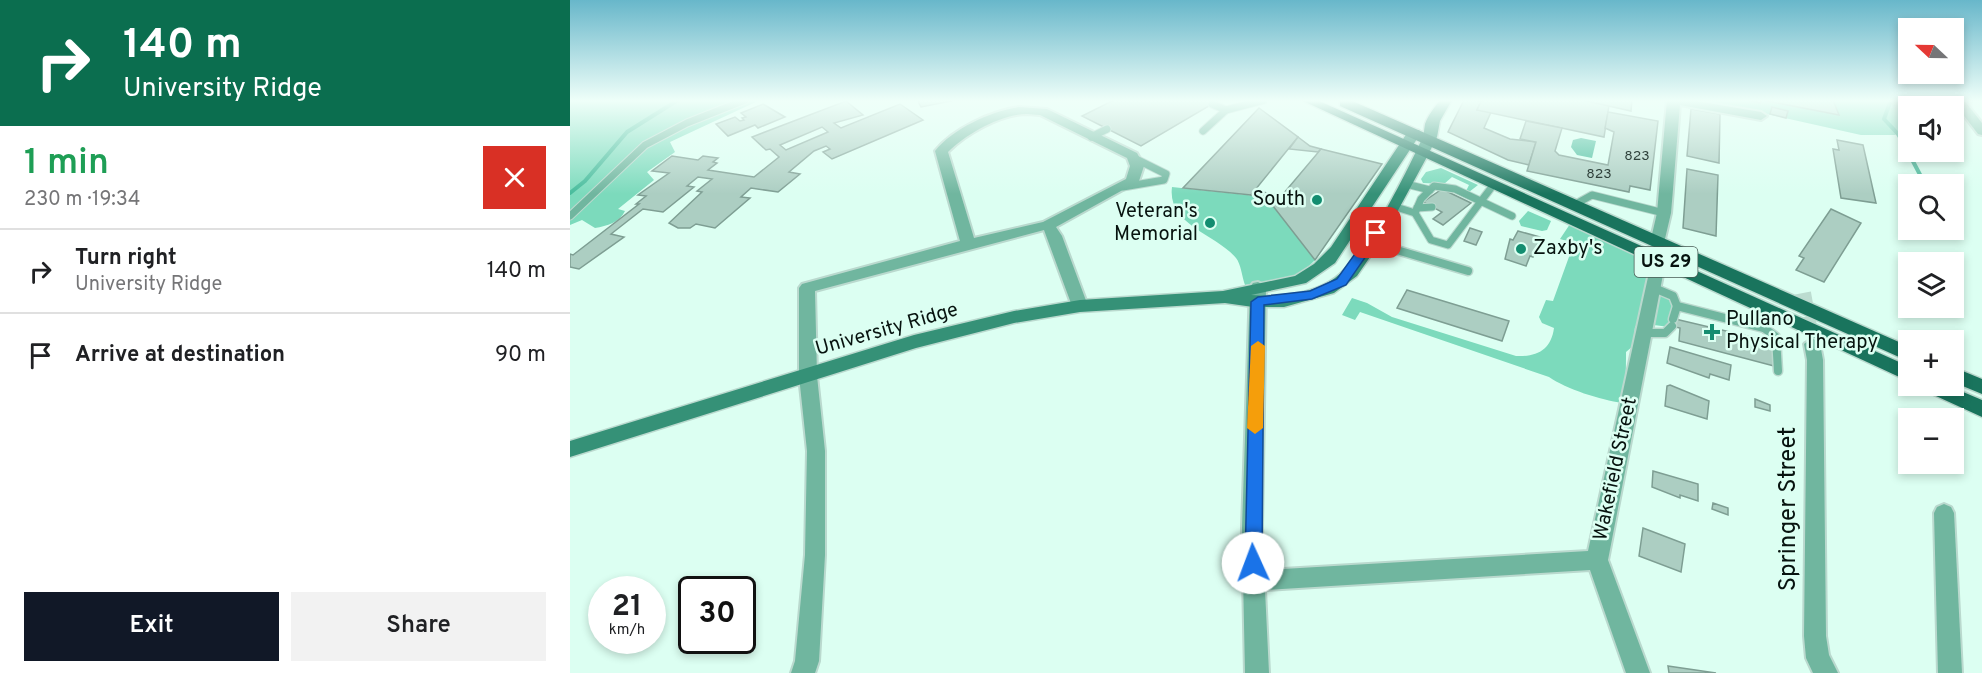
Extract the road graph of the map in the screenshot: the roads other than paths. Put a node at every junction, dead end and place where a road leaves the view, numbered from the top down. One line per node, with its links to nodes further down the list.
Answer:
1 (672, 131): 23 (lane)
2 (970, 131): 28 (street)
3 (1082, 131): 9 (street)
4 (1101, 131): 9 (lane)
5 (1390, 131): 10 (main road, US 29)
6 (1396, 131): 10 (main road, US 29)
7 (1430, 131): 11 (street, University Ridge)
8 (1671, 131): 22 (street, Wakefield Street)
9 (1091, 136): 12 (street)
10 (1410, 139): 11 (main road, US 29); 27 (street, University Ridge)
11 (1426, 146): 13 (street, University Ridge); 14 (main road, US 29); 18 (main road, US 29)
12 (1132, 156): 15 (street); 15 (lane)
13 (1407, 184): 16 (lane); 19 (street, University Ridge)
14 (1494, 184): 17 (lane); 29 (main road, US 29)
15 (1123, 187): 25 (street)
16 (1430, 190): 17 (lane); 21 (lane)
17 (1481, 201): 21 (lane); 24 (lane)
18 (1574, 205): 22 (lane); 29 (main road, US 29)
19 (1393, 206): 21 (lane); 26 (street, University Ridge)
20 (1432, 207): 21 (lane)
21 (1416, 210)
22 (1664, 213): 29 (street, Wakefield Street)
23 (570, 216)
24 (1512, 216)
25 (1048, 225): 28 (street); 34 (street)
26 (1371, 242): 30 (lane); 31 (street, University Ridge)
27 (1342, 243): 31 (street); 33 (street, University Ridge)
28 (968, 244): 43 (street)
29 (1658, 251): 32 (street, Wakefield Street); 36 (main road, US 29); 40 (main road, US 29)
30 (1468, 271)
31 (1329, 288): 33 (street, University Ridge)
32 (1654, 288): 35 (lane); 38 (street, Wakefield Street)
33 (1258, 295): 34 (street, University Ridge); 51 (street)
34 (1080, 306): 43 (street, University Ridge)
35 (1677, 306): 37 (lane); 38 (lane)
36 (1774, 312): 37 (lane); 41 (main road, US 29)
37 (1764, 328): 42 (lane)
38 (1644, 333): 50 (street, Wakefield Street)
39 (1812, 344): 55 (street, Springer Street)
40 (1898, 350)
41 (1898, 369)
42 (1778, 371)
43 (808, 376): 48 (street, University Ridge); 52 (street)
44 (1964, 379): 45 (main road)
45 (1982, 387)
46 (1955, 396): 47 (main road)
47 (1982, 408)
48 (570, 449)
49 (1944, 513): 56 (street)
50 (1596, 560): 51 (street); 54 (street, Wakefield Street)
51 (1254, 581): 53 (street)
52 (803, 673)
53 (1257, 673)
54 (1638, 673)
55 (1826, 673)
56 (1950, 673)

